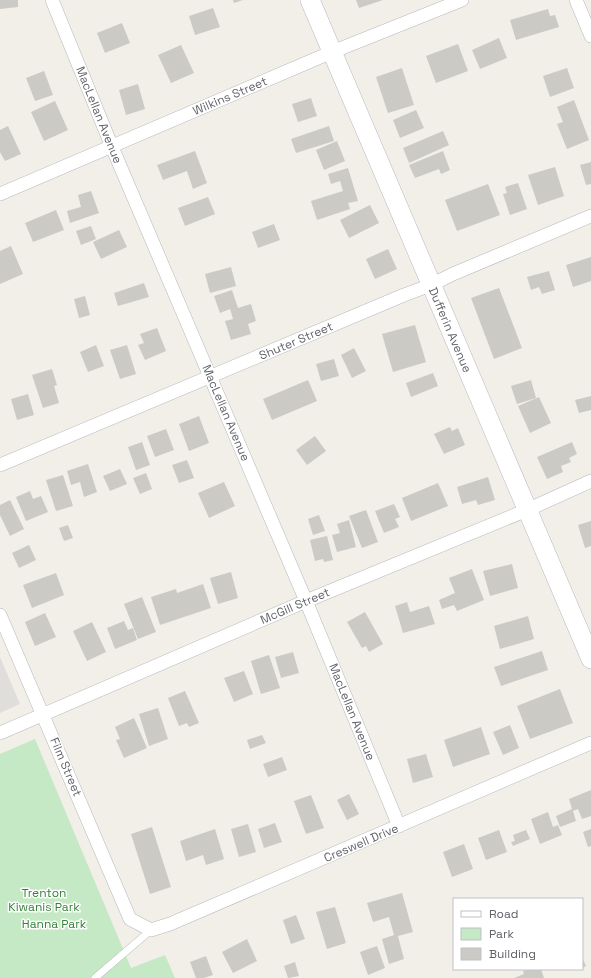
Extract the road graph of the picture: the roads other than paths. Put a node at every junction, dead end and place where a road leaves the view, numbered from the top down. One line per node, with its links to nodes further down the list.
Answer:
1 (52, 0): 7 (street, MacLellan Avenue)
2 (310, 0): 6 (main road, Dufferin Avenue)
3 (462, 0): 6 (street, Wilkins Street)
4 (576, 0): 5 (street)
5 (591, 36)
6 (332, 52): 7 (street, Wilkins Street); 10 (main road, Dufferin Avenue)
7 (112, 147): 8 (street, Wilkins Street); 11 (street, MacLellan Avenue)
8 (0, 194)
9 (591, 216): 10 (street, Shuter Street)
10 (431, 285): 11 (street, Shuter Street); 14 (main road, Dufferin Avenue)
11 (210, 377): 12 (street, Shuter Street); 15 (street, MacLellan Avenue)
12 (0, 465)
13 (591, 482): 14 (street, McGill Street)
14 (527, 510): 15 (street, McGill Street); 17 (main road, Dufferin Avenue)
15 (306, 601): 18 (street, McGill Street); 21 (street, MacLellan Avenue)
16 (0, 615): 18 (street, Film Street)
17 (591, 659)
18 (44, 714): 19 (street, McGill Street); 22 (street, Film Street)
19 (0, 733)
20 (591, 743): 21 (street, Creswell Drive)
21 (399, 826): 22 (street, Creswell Drive)
22 (151, 930): 23 (lane)
23 (95, 978)

